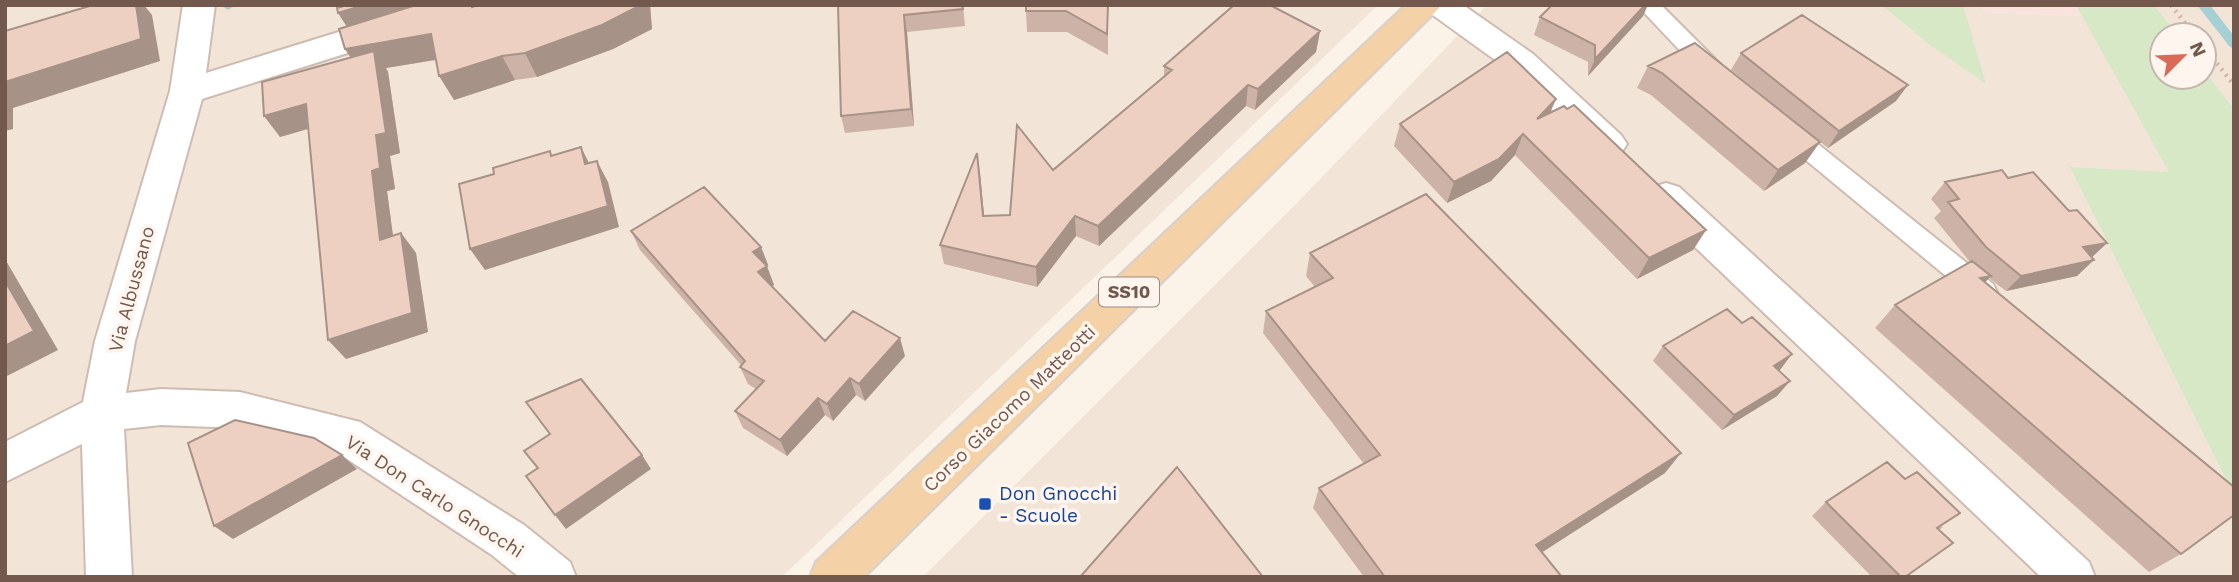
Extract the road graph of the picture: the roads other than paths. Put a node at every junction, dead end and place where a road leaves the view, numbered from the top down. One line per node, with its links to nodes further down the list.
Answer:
1 (199, 5): 7 (street, Via Albussano)
2 (463, 5): 7 (street)
3 (1426, 5): 14 (main road, Corso Giacomo Matteotti / SS10)
4 (1441, 5): 15 (street)
5 (1648, 5): 6 (lane)
6 (1734, 88)
7 (187, 91): 10 (street, Via Albussano)
8 (1767, 115): 9 (lane)
9 (2005, 309)
10 (102, 413): 11 (street); 12 (street, Via Albussano); 13 (street, Via Don Carlo Gnocchi)
11 (5, 463)
12 (109, 577)
13 (554, 577)
14 (832, 577)
15 (2073, 577)

